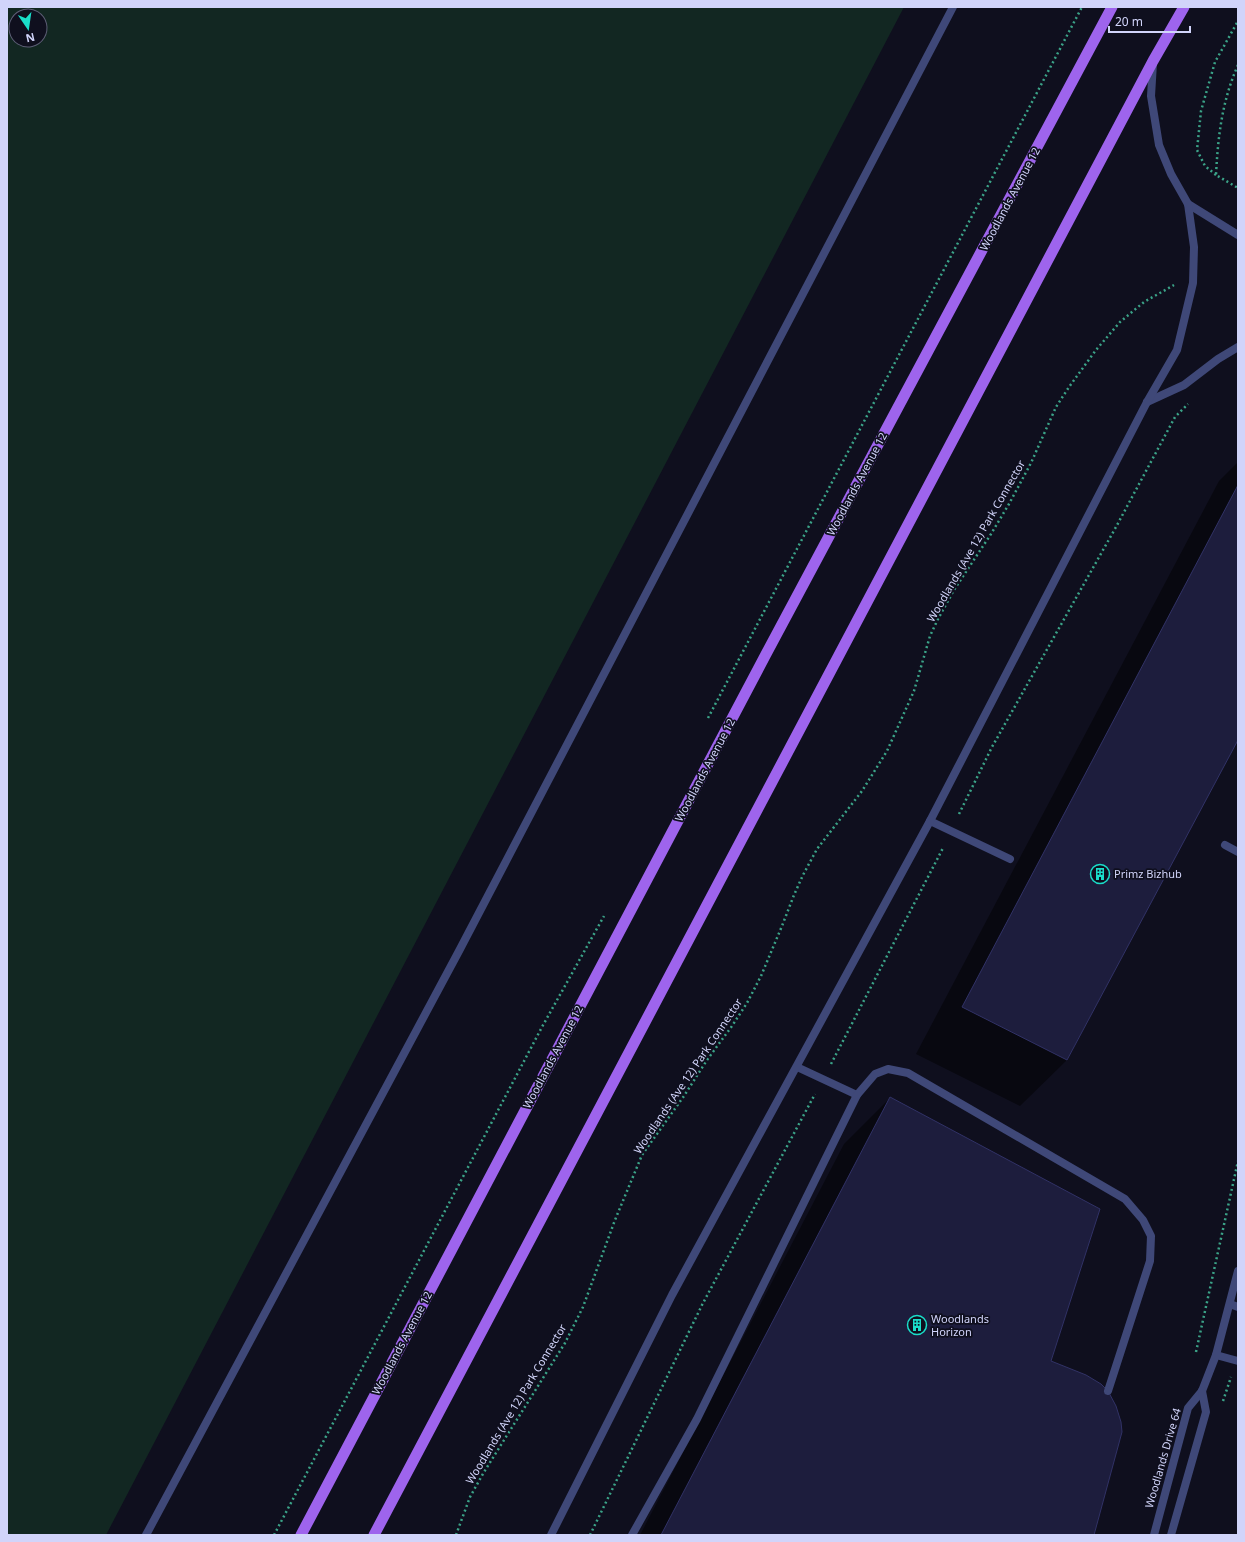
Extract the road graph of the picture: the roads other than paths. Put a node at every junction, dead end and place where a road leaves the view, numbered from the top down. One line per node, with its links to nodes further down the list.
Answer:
1 (954, 7): 22 (street)
2 (1112, 7): 23 (main road, Woodlands Avenue 12)
3 (1184, 7): 4 (main road)
4 (1154, 61): 5 (street); 24 (main road)
5 (1188, 204): 6 (street); 8 (street)
6 (1238, 235)
7 (1238, 347): 8 (street)
8 (1147, 402): 9 (street)
9 (930, 821): 12 (street); 13 (street)
10 (1225, 845): 11 (street)
11 (1238, 852)
12 (1010, 859)
13 (797, 1067): 14 (street); 25 (street)
14 (857, 1095): 20 (street); 26 (street)
15 (1238, 1271): 16 (street, Woodlands Drive 64)
16 (1230, 1304): 17 (street); 18 (street, Woodlands Drive 64)
17 (1238, 1307)
18 (1216, 1355): 19 (street); 21 (street, Woodlands Drive 64)
19 (1238, 1361)
20 (1108, 1391)
21 (1202, 1391): 27 (street, Woodlands Drive 64); 28 (street)
22 (146, 1535)
23 (300, 1535)
24 (374, 1535)
25 (550, 1535)
26 (632, 1535)
27 (1154, 1535)
28 (1171, 1535)

